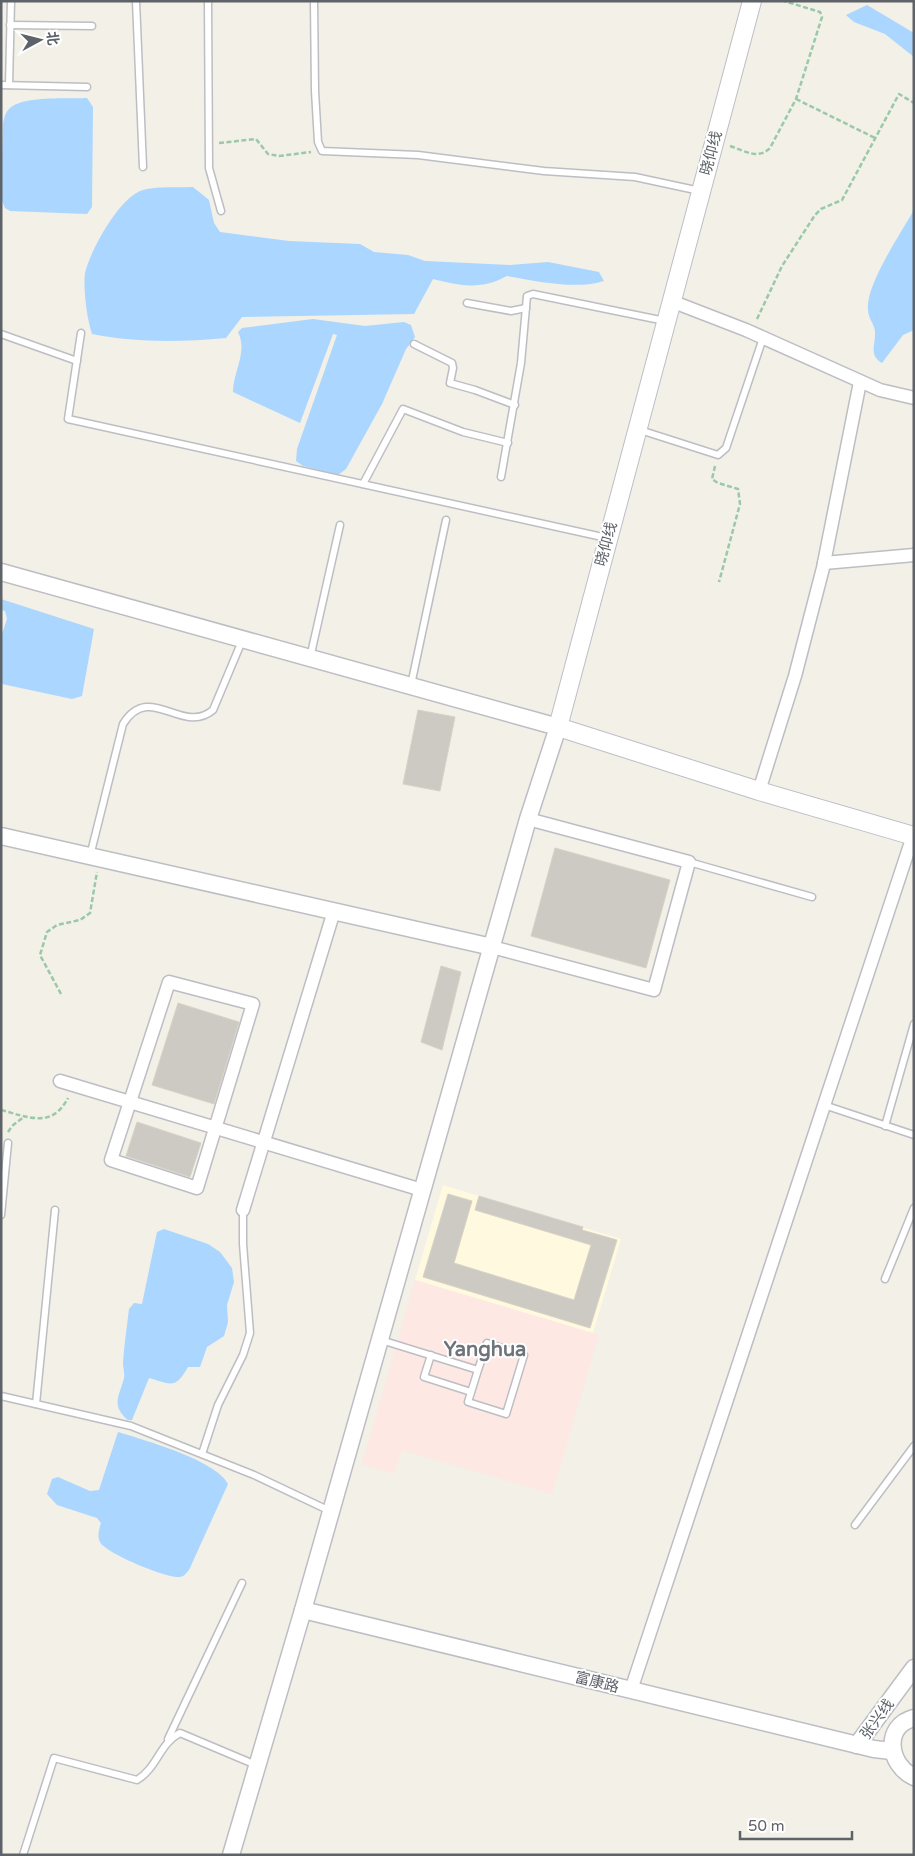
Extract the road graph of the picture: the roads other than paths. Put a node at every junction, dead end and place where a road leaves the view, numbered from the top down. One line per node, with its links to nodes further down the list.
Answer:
1 (11, 1): 6 (lane)
2 (136, 1): 10 (lane)
3 (208, 1): 12 (lane)
4 (314, 1): 11 (lane)
5 (752, 1): 11 (main road, 晓仰线)
6 (10, 24): 7 (lane); 8 (lane)
7 (92, 26)
8 (5, 85): 9 (lane)
9 (87, 88)
10 (143, 167)
11 (701, 191): 13 (main road, 晓仰线)
12 (221, 211)
13 (671, 301): 16 (main road, 晓仰线); 19 (street)
14 (467, 303): 15 (lane)
15 (526, 308): 16 (lane); 24 (lane)
16 (666, 321): 25 (main road, 晓仰线)
17 (81, 333): 21 (lane)
18 (1, 334): 21 (lane)
19 (757, 335): 22 (street); 25 (lane)
20 (414, 344): 24 (lane)
21 (77, 361): 28 (lane)
22 (860, 382): 23 (street); 33 (street)
23 (914, 398)
24 (515, 405): 26 (lane)
25 (637, 429): 31 (main road, 晓仰线)
26 (508, 443): 27 (lane); 28 (lane)
27 (502, 476)
28 (363, 484): 31 (lane)
29 (446, 520): 37 (lane)
30 (340, 525): 36 (lane)
31 (607, 538): 38 (main road, 晓仰线)
32 (914, 556): 33 (street)
33 (824, 563): 39 (street)
34 (1, 572): 35 (street)
35 (242, 640): 36 (street); 43 (lane)
36 (310, 658): 37 (street)
37 (410, 686): 38 (street)
38 (558, 727): 39 (main road); 40 (street)
39 (758, 791): 42 (main road)
40 (528, 819): 44 (street); 47 (street)
41 (1, 836): 43 (street)
42 (913, 836): 51 (street)
43 (95, 857): 46 (street)
44 (689, 862): 45 (lane); 47 (street)
45 (812, 897)
46 (334, 911): 47 (street); 55 (street)
47 (492, 946): 57 (street)
48 (914, 1024): 52 (lane)
49 (60, 1081): 50 (street)
50 (130, 1102): 53 (street); 53 (street); 53 (street)
51 (824, 1105): 52 (lane); 76 (street)
52 (885, 1126): 54 (lane)
53 (216, 1128): 55 (street)
54 (914, 1135)
55 (264, 1142): 57 (street); 60 (street)
56 (8, 1143): 61 (lane)
57 (422, 1190): 63 (street)
58 (914, 1208): 62 (lane)
59 (55, 1210): 68 (lane)
60 (243, 1210): 70 (lane)
61 (1, 1215)
62 (885, 1279)
63 (380, 1339): 64 (lane); 71 (street)
64 (431, 1355): 65 (lane); 66 (lane)
65 (478, 1370): 66 (lane); 66 (lane)
66 (471, 1392)
67 (1, 1396): 68 (lane)
68 (36, 1404): 70 (lane)
69 (914, 1446): 72 (lane)
70 (202, 1454): 71 (lane)
71 (331, 1512): 74 (street)
72 (855, 1525)
73 (242, 1583): 78 (lane)
74 (303, 1610): 76 (street, 富康路); 81 (street)
75 (914, 1668): 79 (street, 张兴线)
76 (631, 1690): 79 (street, 富康路)
77 (914, 1718): 80 (street)
78 (168, 1739): 81 (lane); 83 (lane)
79 (857, 1745): 80 (street, 富康路)
80 (892, 1751): 82 (street)
81 (257, 1766): 84 (street)
82 (914, 1778)
83 (23, 1855)
84 (231, 1855)

